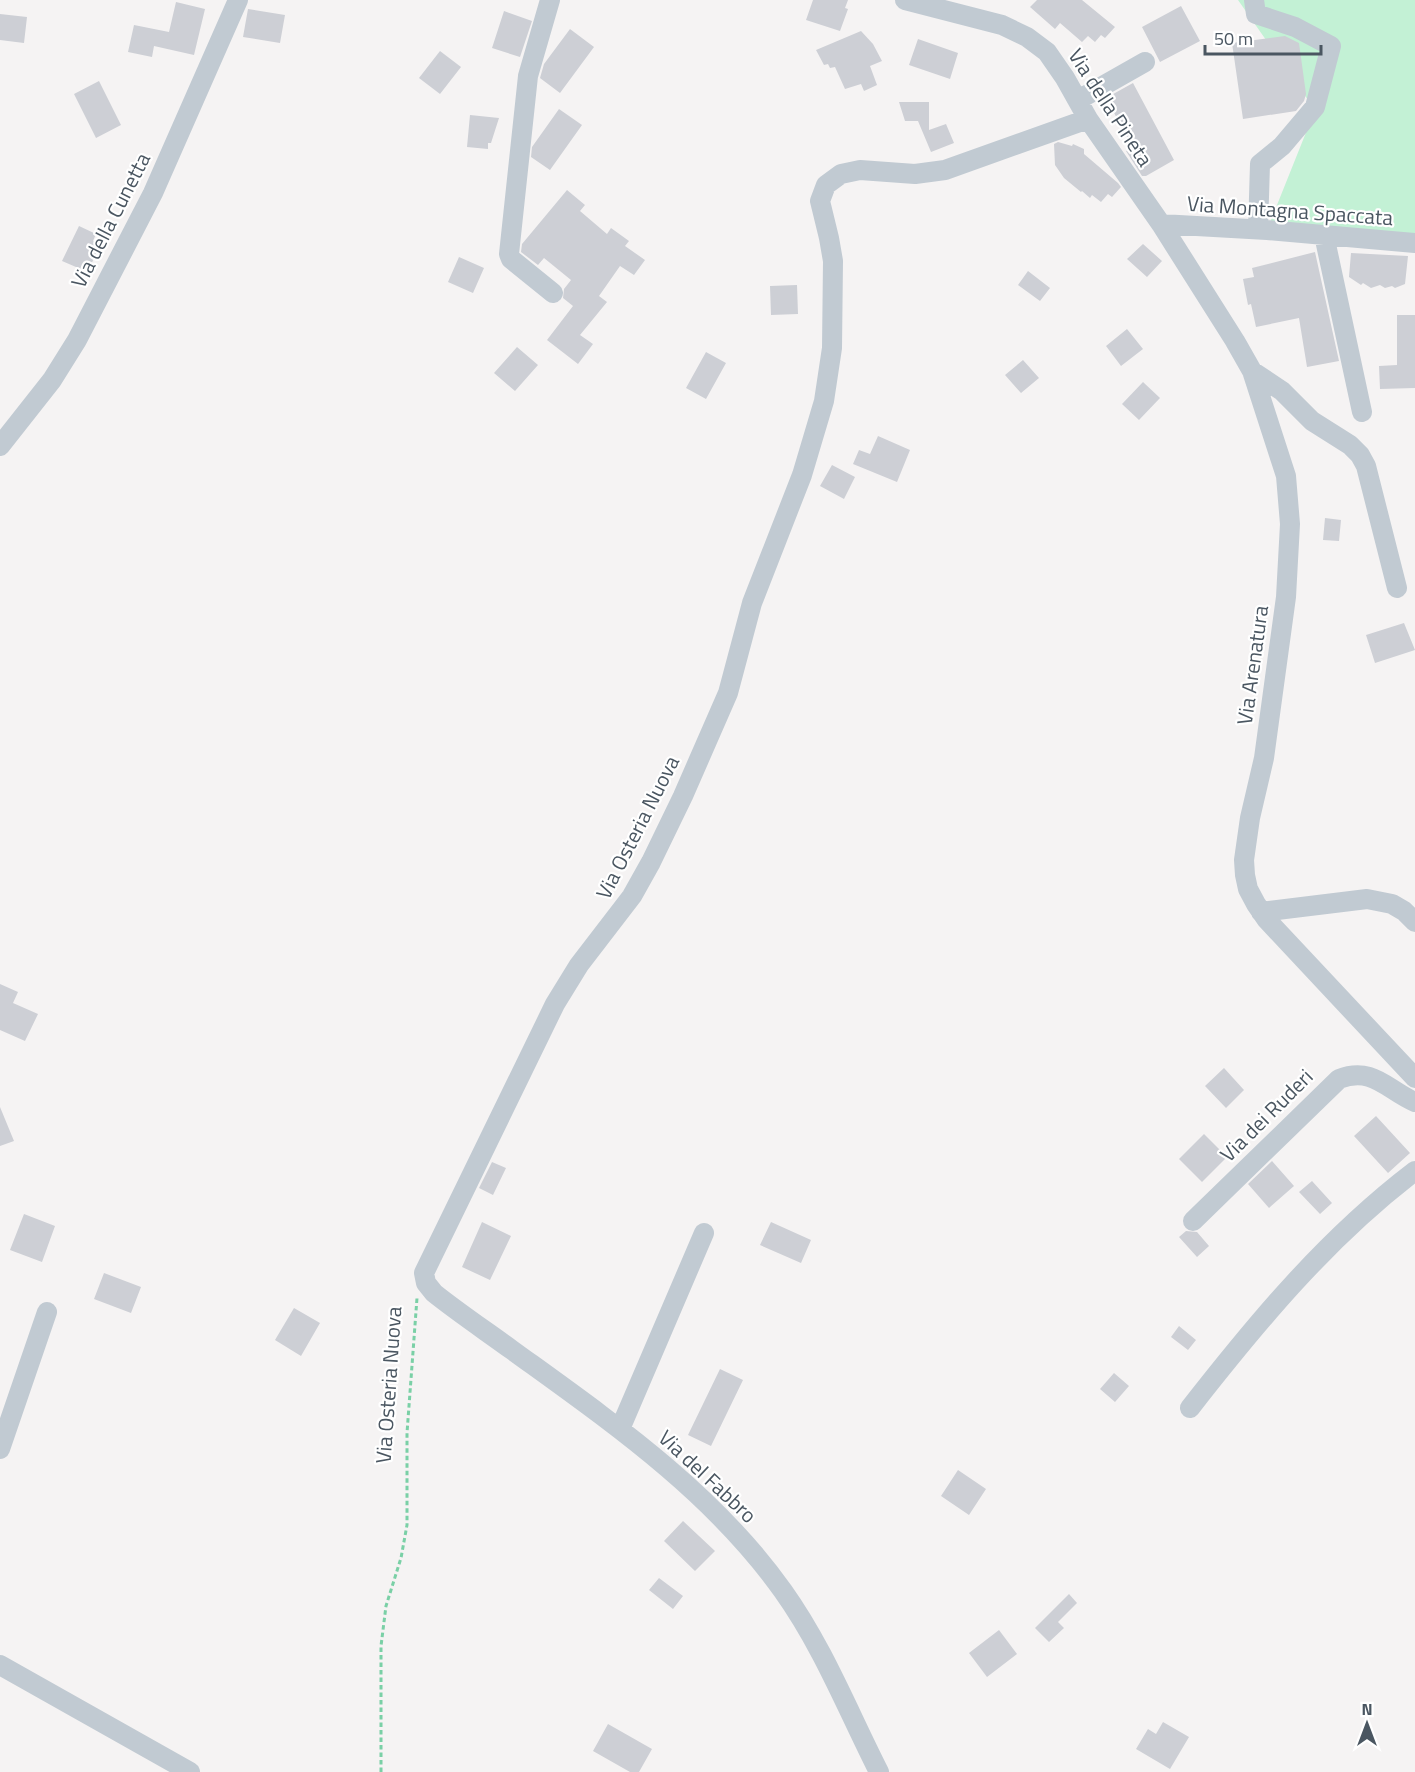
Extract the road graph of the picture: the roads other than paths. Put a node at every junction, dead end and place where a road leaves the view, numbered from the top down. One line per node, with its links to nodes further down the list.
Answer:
1 (238, 0): 16 (street, Via della Cunetta)
2 (550, 0): 13 (street)
3 (905, 0): 5 (street, Via della Pineta)
4 (1254, 0): 10 (street)
5 (964, 7): 7 (street, Via della Pineta)
6 (1145, 62): 7 (street)
7 (1078, 100): 8 (street, Via della Pineta)
8 (1088, 119): 9 (street, Via della Pineta); 25 (street, Via Osteria Nuova)
9 (1161, 224): 10 (street, Via Montagna Spaccata); 14 (street, Via Arenatura)
10 (1258, 230): 11 (street, Via Montagna Spaccata)
11 (1324, 235): 12 (street, Via Montagna Spaccata); 15 (street)
12 (1415, 243)
13 (553, 293)
14 (1251, 371): 17 (street); 18 (street, Via Arenatura)
15 (1362, 412)
16 (0, 446)
17 (1396, 588)
18 (1261, 912): 19 (street); 20 (street, Via Arenatura)
19 (1415, 922)
20 (1415, 1078)
21 (1415, 1102): 23 (street, Via dei Ruderi)
22 (1415, 1171): 27 (street)
23 (1193, 1221)
24 (704, 1233): 28 (street)
25 (426, 1283): 28 (street, Via del Fabbro)
26 (47, 1312): 29 (street)
27 (1190, 1408)
28 (620, 1429): 32 (street, Via del Fabbro)
29 (0, 1449)
30 (0, 1665): 31 (street)
31 (190, 1772)
32 (879, 1772)

